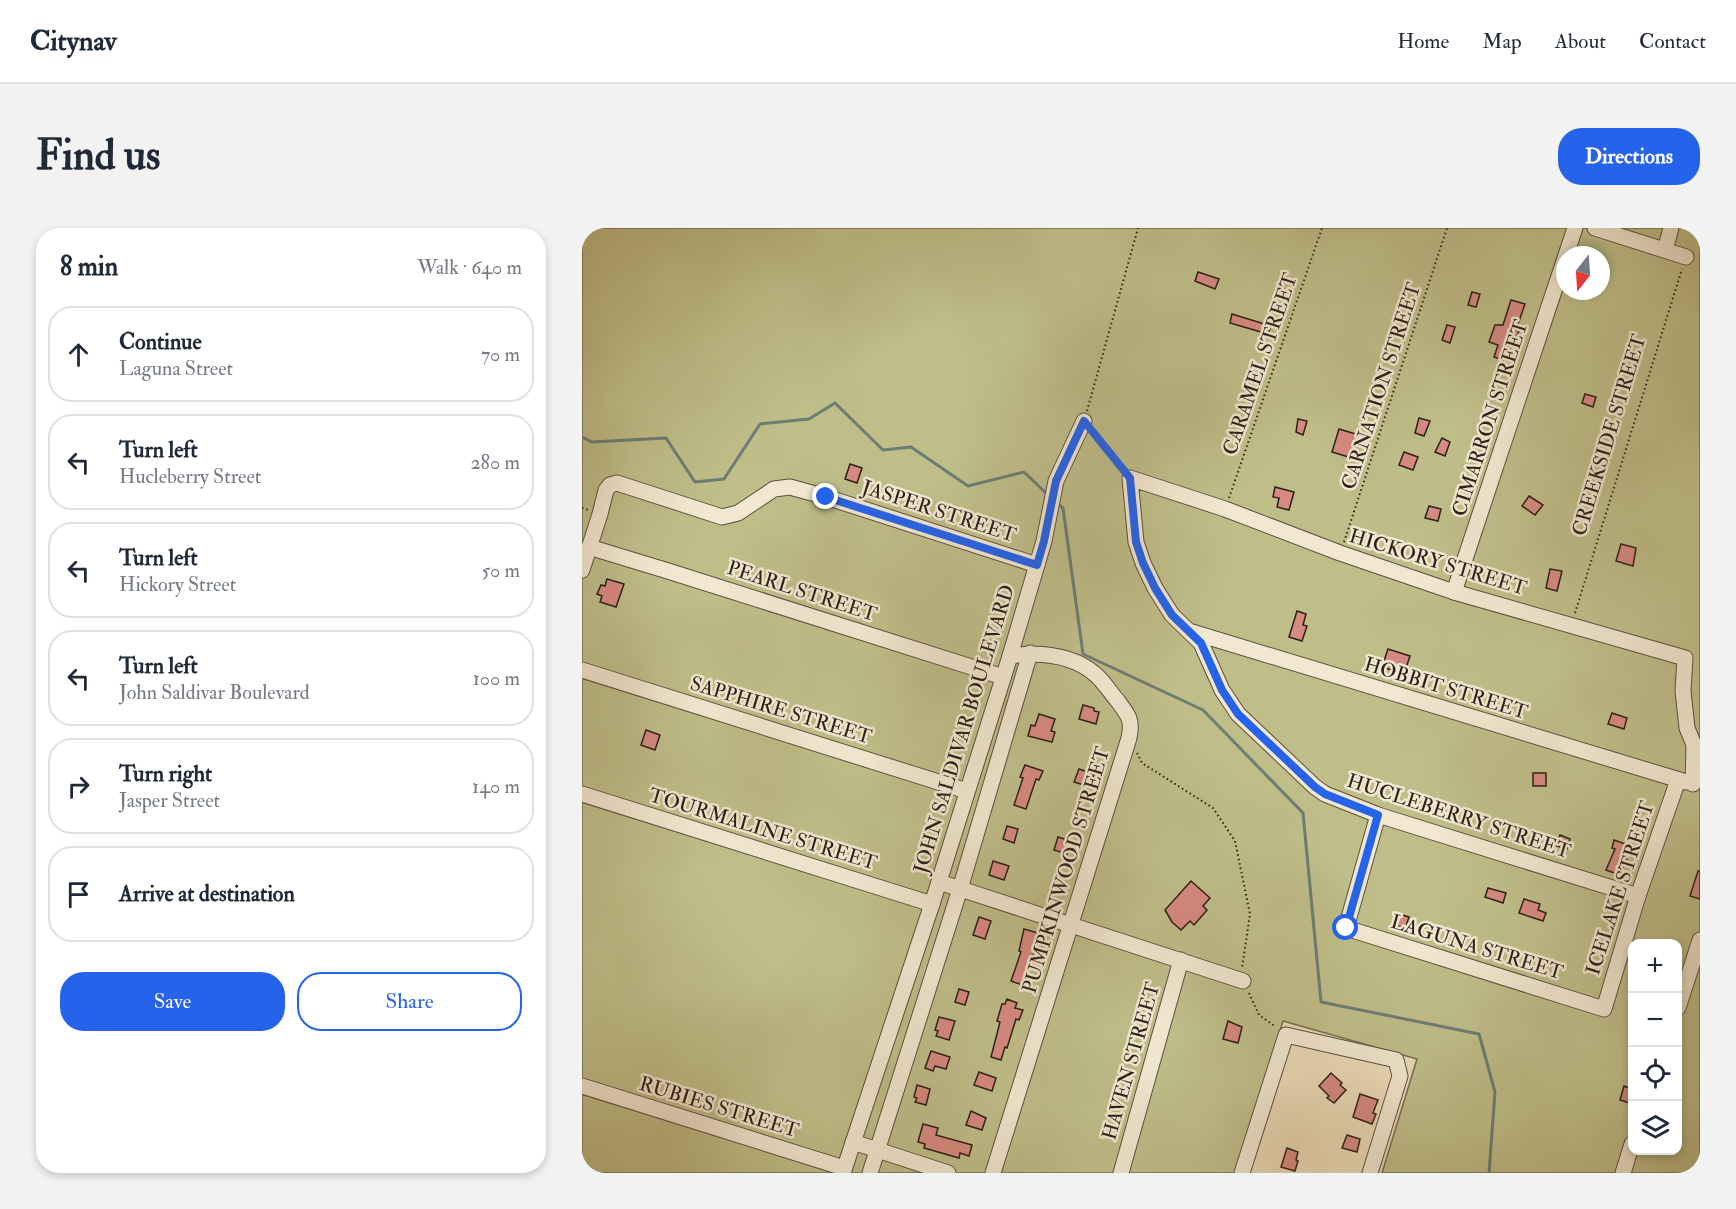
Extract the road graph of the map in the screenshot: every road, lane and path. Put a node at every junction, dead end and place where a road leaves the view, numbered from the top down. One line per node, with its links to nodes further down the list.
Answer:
1 (1138, 228): 11 (path)
2 (1322, 228): 13 (path, CARAMEL STREET)
3 (1447, 228): 15 (path, CARNATION STREET)
4 (1575, 228): 7 (street, CIMARRON STREET)
5 (1595, 228): 8 (street)
6 (1671, 228): 8 (street)
7 (1569, 246)
8 (1665, 250): 9 (street)
9 (1686, 257): 19 (path, CREEKSIDE STREET)
10 (1556, 283): 18 (street, CIMARRON STREET)
11 (1084, 421): 12 (path); 16 (street, JOHN SALDIVAR BOULEVARD)
12 (1130, 478): 13 (street, HICKORY STREET); 20 (street, HUCLEBERRY STREET)
13 (1225, 509): 15 (street, HICKORY STREET)
14 (589, 547): 16 (street, JASPER STREET); 17 (street, JASPER STREET); 24 (street, PEARL STREET)
15 (1340, 553): 18 (street, HICKORY STREET)
16 (1037, 565): 22 (street, JOHN SALDIVAR BOULEVARD)
17 (582, 570)
18 (1454, 591): 19 (street, HICKORY STREET)
19 (1572, 624): 27 (street, HICKORY STREET)
20 (1188, 630): 26 (street, HOBBIT STREET); 30 (street, HUCLEBERRY STREET)
21 (1030, 653): 22 (street, PUMPKINWOOD STREET); 25 (street, PUMPKINWOOD STREET); 32 (street, JOHN SALDIVAR BOULEVARD)
22 (1010, 656): 24 (street, JOHN SALDIVAR BOULEVARD)
23 (582, 670): 28 (street, SAPPHIRE STREET)
24 (1003, 678): 28 (street, JOHN SALDIVAR BOULEVARD)
25 (1129, 738): 35 (street, PUMPKINWOOD STREET); 38 (path)
26 (1678, 780): 27 (street, HOBBIT STREET); 33 (street, ICELAKE STREET)
27 (1696, 785)
28 (967, 791): 31 (street, JOHN SALDIVAR BOULEVARD)
29 (582, 794): 34 (street, TOURMALINE STREET)
30 (1378, 815): 33 (street, HUCLEBERRY STREET); 40 (street, LAGUNA STREET)
31 (939, 882): 32 (street); 34 (street, JOHN SALDIVAR BOULEVARD)
32 (960, 889): 35 (street); 44 (street, JOHN SALDIVAR BOULEVARD)
33 (1638, 896): 40 (street, ICELAKE STREET)
34 (932, 904): 43 (street, JOHN SALDIVAR BOULEVARD)
35 (1071, 925): 37 (street); 49 (street, PUMPKINWOOD STREET)
36 (1700, 940): 39 (street)
37 (1181, 960): 38 (street); 50 (street, HAVEN STREET)
38 (1242, 981): 41 (path)
39 (1682, 993)
40 (1604, 1009)
41 (1286, 1035): 51 (street); 52 (street)
42 (582, 1086): 46 (street, RUBIES STREET)
43 (853, 1142): 44 (street); 46 (street, JOHN SALDIVAR BOULEVARD)
44 (877, 1150): 47 (street, JOHN SALDIVAR BOULEVARD); 48 (street)
45 (1629, 1155): 53 (street)
46 (844, 1171)
47 (870, 1173)
48 (948, 1173)
49 (993, 1173)
50 (1121, 1173)
51 (1242, 1173)
52 (1370, 1173)
53 (1623, 1173)

